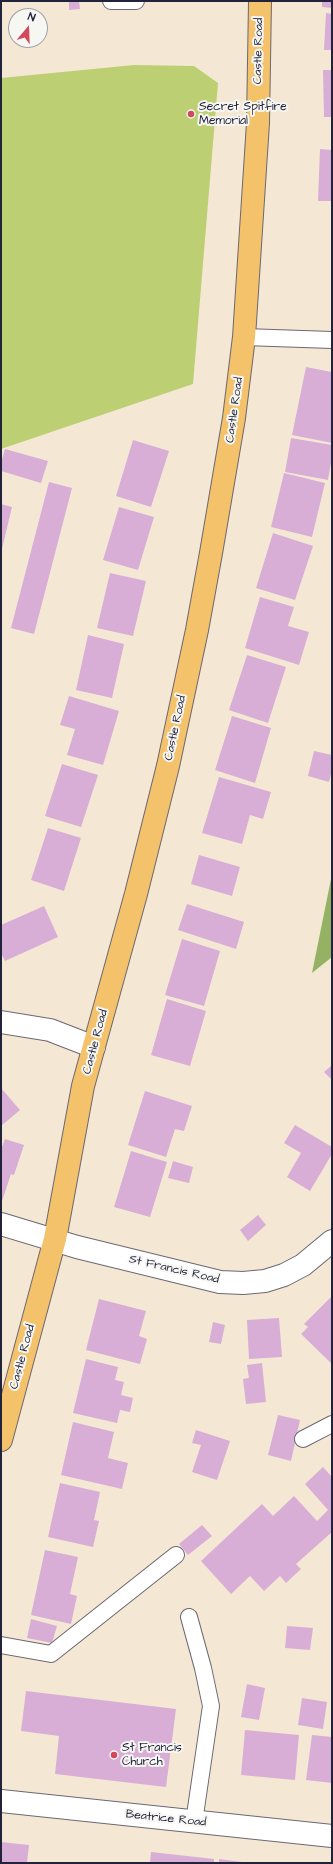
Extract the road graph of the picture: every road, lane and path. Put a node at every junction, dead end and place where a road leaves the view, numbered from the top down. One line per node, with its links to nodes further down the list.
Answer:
1 (111, 1): 2 (lane)
2 (136, 1)
3 (260, 1): 4 (main road, Castle Road)
4 (244, 337): 5 (lane); 7 (main road, Castle Road)
5 (332, 340)
6 (1, 1022): 7 (street)
7 (94, 1047): 9 (main road, Castle Road)
8 (1, 1224): 9 (street, St Francis Road)
9 (55, 1239): 10 (street, St Francis Road); 13 (main road, Castle Road)
10 (332, 1241)
11 (332, 1424): 12 (lane)
12 (303, 1439)
13 (1, 1440)
14 (176, 1555): 16 (lane)
15 (189, 1617): 18 (lane)
16 (1, 1645)
17 (1, 1801): 18 (street, Beatrice Road)
18 (194, 1822): 19 (street, Beatrice Road)
19 (332, 1836)

